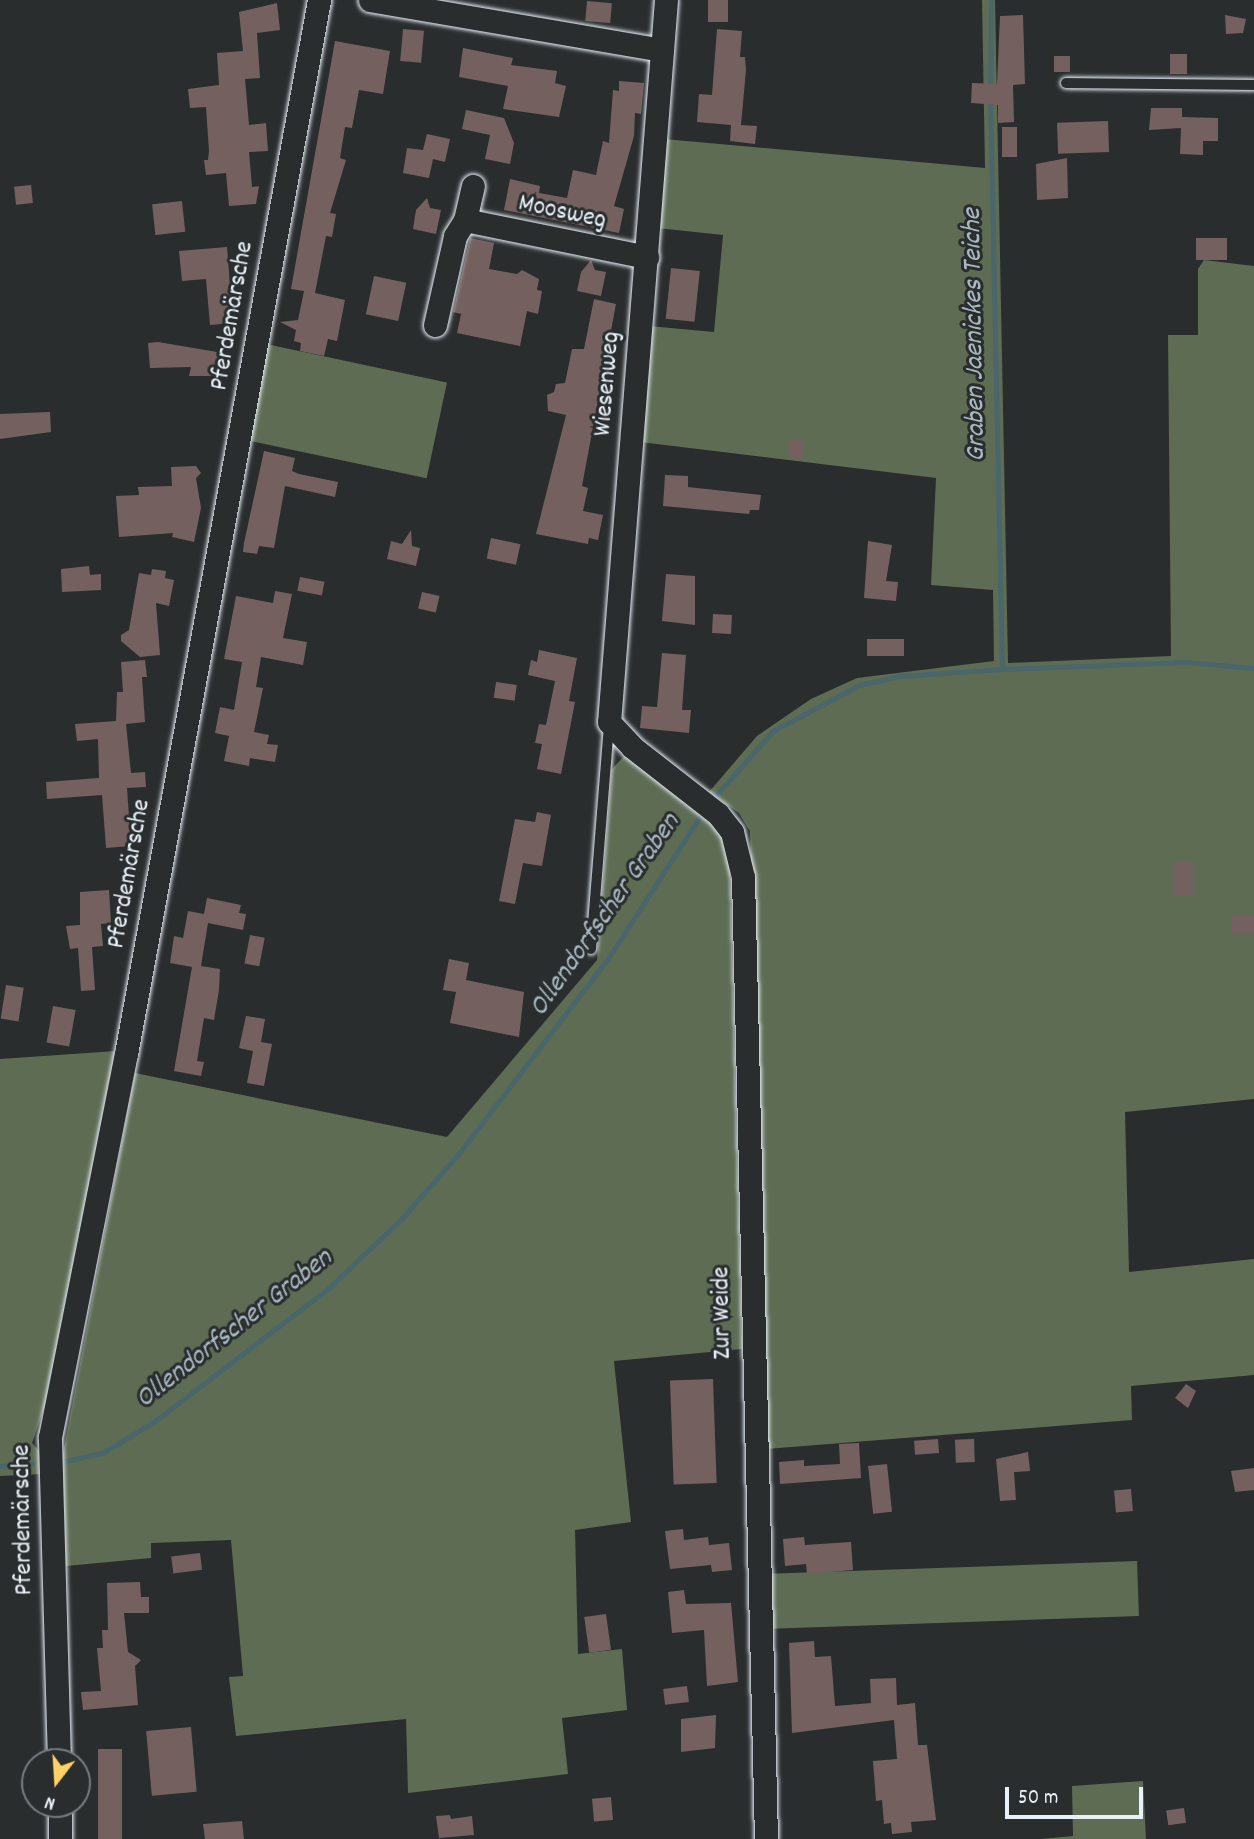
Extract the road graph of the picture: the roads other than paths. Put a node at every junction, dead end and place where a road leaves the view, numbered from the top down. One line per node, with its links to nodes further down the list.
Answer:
1 (319, 0): 13 (street, Pferdemärsche)
2 (370, 0): 4 (street)
3 (666, 0): 4 (street, Wiesenweg)
4 (662, 50): 9 (street, Wiesenweg)
5 (1066, 83): 6 (lane)
6 (1254, 85)
7 (472, 186): 8 (street)
8 (465, 220): 9 (street, Moosweg); 10 (street)
9 (647, 257): 11 (street, Wiesenweg)
10 (435, 325)
11 (609, 722): 12 (lane, Wiesenweg); 16 (street, Zur Weide)
12 (591, 948)
13 (58, 1748)
14 (60, 1818): 15 (street)
15 (60, 1839)
16 (766, 1839)

